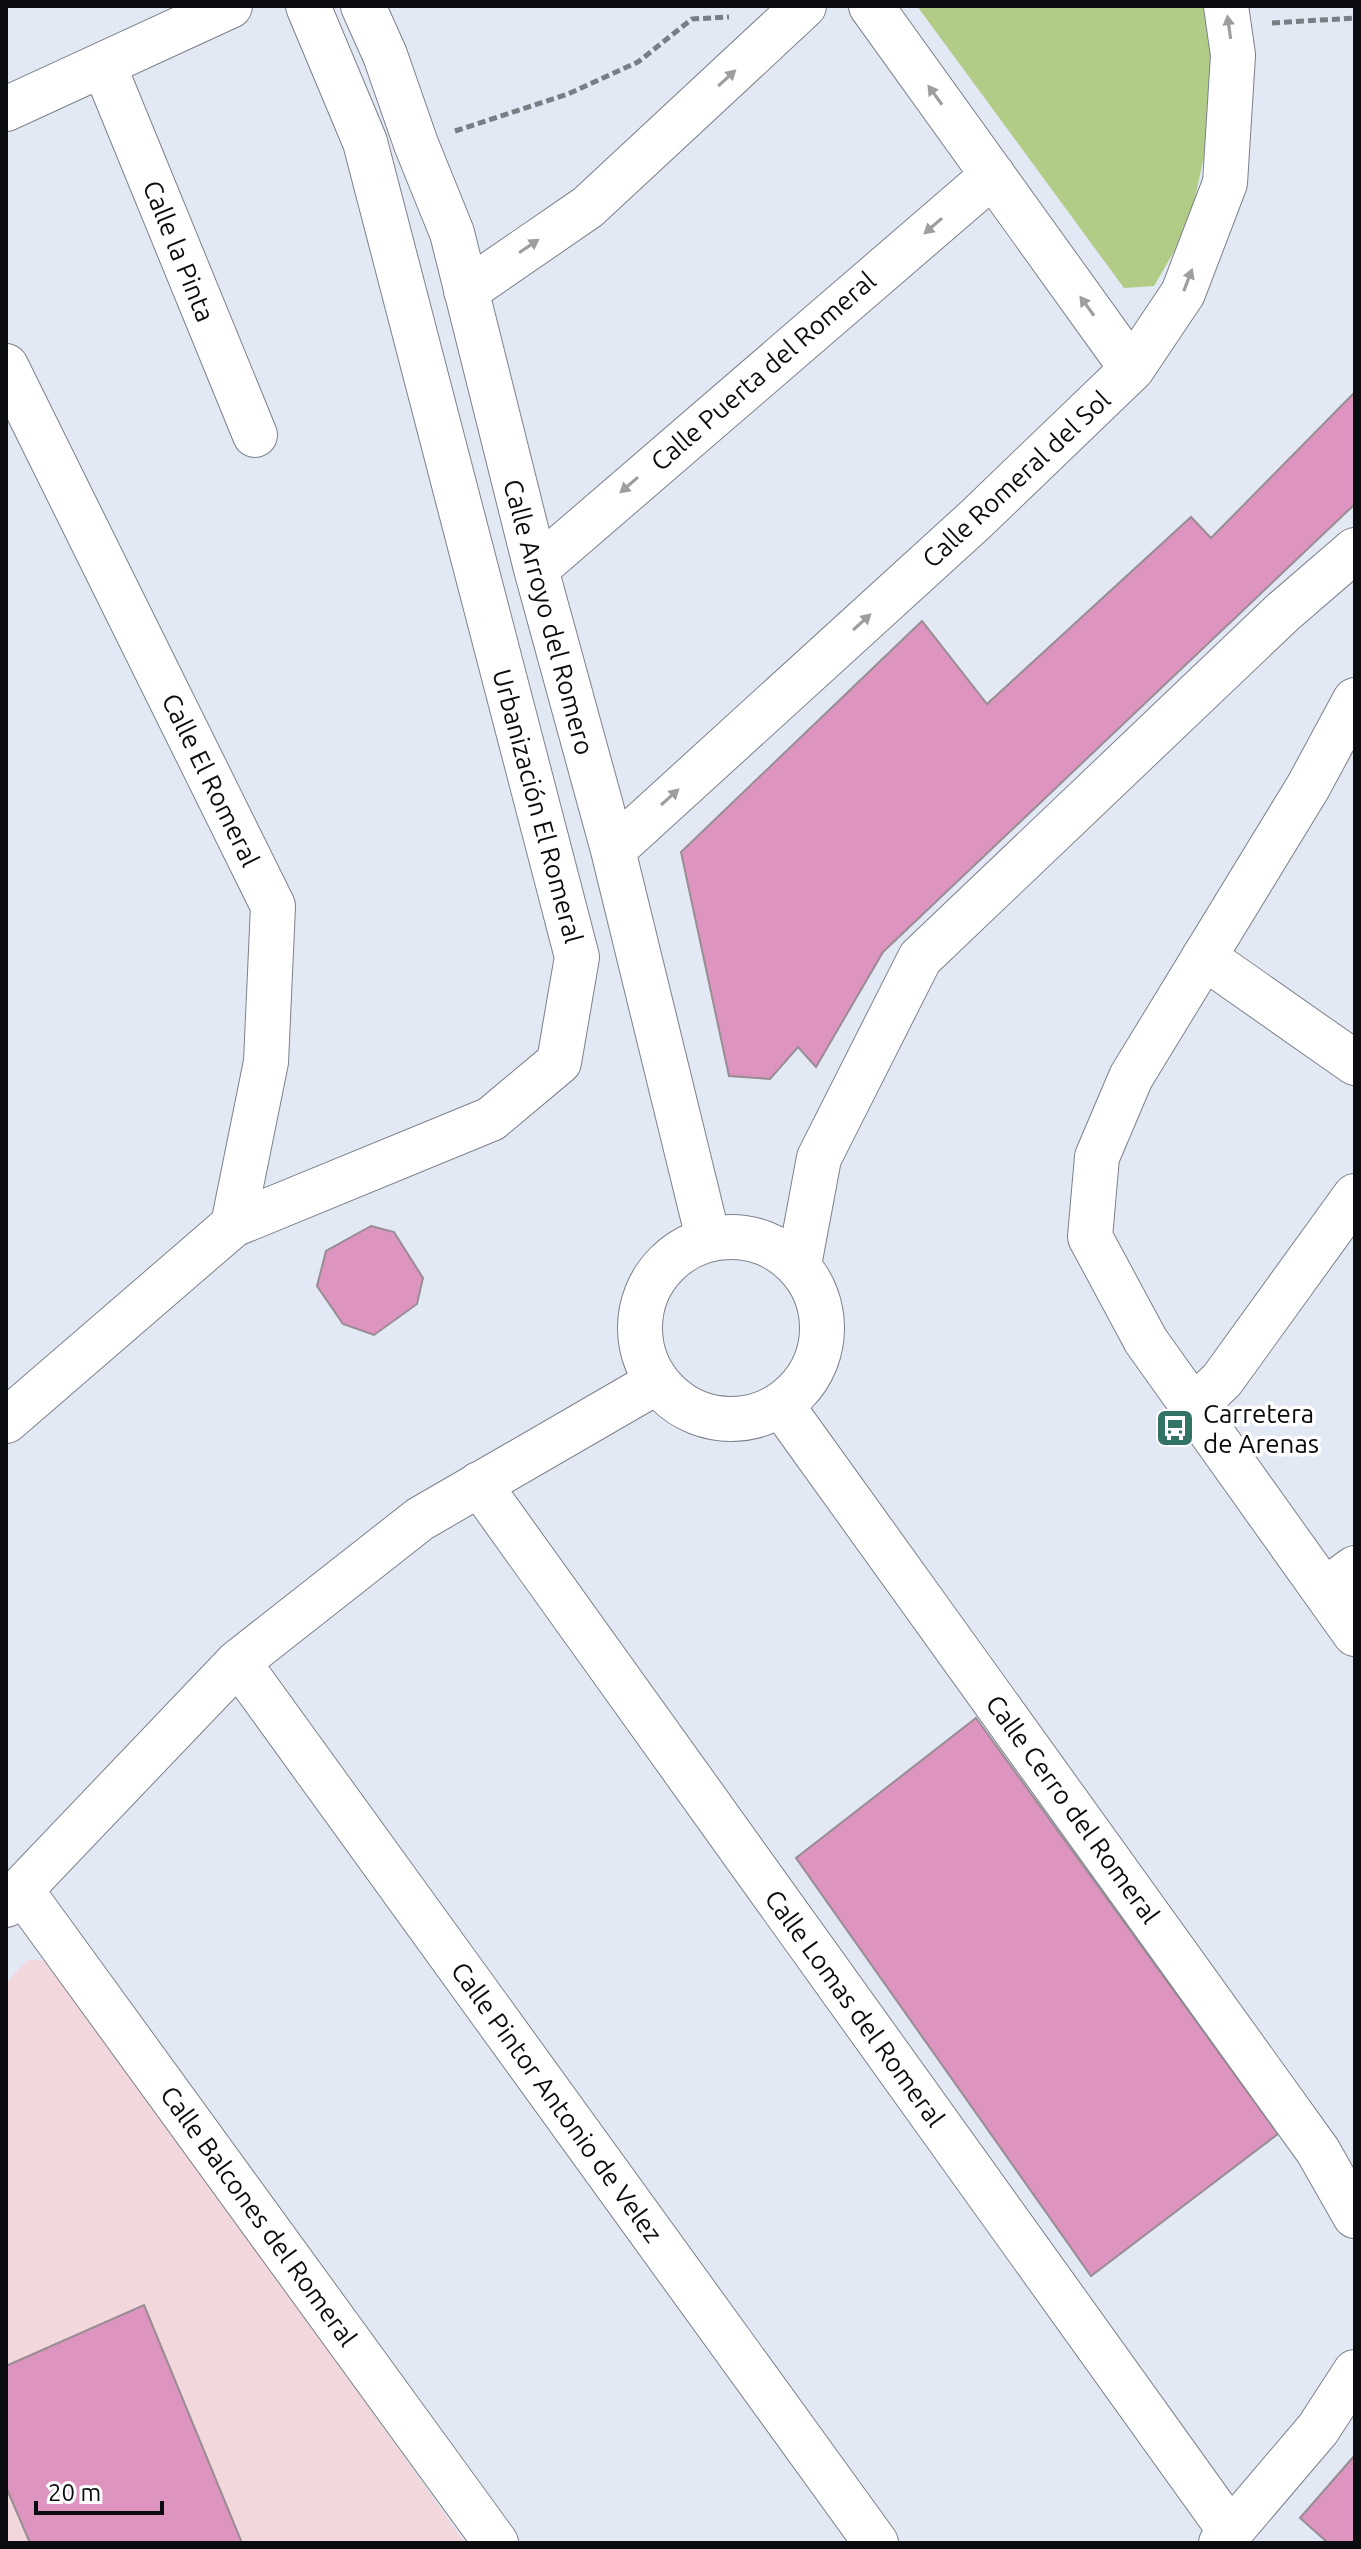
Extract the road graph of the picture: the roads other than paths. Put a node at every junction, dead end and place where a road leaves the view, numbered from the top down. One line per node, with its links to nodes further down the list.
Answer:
1 (230, 6): 7 (street)
2 (308, 6): 21 (street, Urbanización El Romeral)
3 (363, 6): 10 (street, Calle Arroyo del Romero)
4 (871, 6): 9 (street, one-way to 4)
5 (797, 13): 10 (street, one-way to 5)
6 (1228, 16): 12 (street, Calle Romeral del Sol, one-way to 6)
7 (104, 66): 8 (street); 13 (street, Calle la Pinta)
8 (6, 109)
9 (993, 175): 12 (street, one-way to 9); 15 (street, Calle Puerta del Romeral, one-way to 15)
10 (466, 291): 15 (street, Calle Arroyo del Romero)
11 (6, 366): 21 (street, Calle El Romeral)
12 (1132, 369): 17 (street, Calle Romeral del Sol, one-way to 12)
13 (255, 435)
14 (1355, 550): 23 (street)
15 (536, 569): 17 (street, Calle Arroyo del Romero)
16 (1355, 700): 18 (street)
17 (613, 850): 22 (street, Calle Arroyo del Romero)
18 (1204, 957): 19 (street); 26 (street)
19 (1355, 1063)
20 (1355, 1196): 26 (street)
21 (233, 1225): 27 (street, Urbanización El Romeral)
22 (708, 1238): 23 (street); 24 (street)
23 (799, 1265): 25 (street)
24 (655, 1383): 25 (street); 28 (street)
25 (782, 1406): 33 (street, Calle Cerro del Romeral)
26 (1195, 1406): 29 (street)
27 (6, 1421)
28 (479, 1484): 31 (street); 35 (street, Calle Lomas del Romeral)
29 (1340, 1579): 30 (street)
30 (1355, 1634)
31 (238, 1662): 32 (street); 37 (street, Calle Pintor Antonio de Velez)
32 (14, 1897): 36 (street, Calle Balcones del Romeral)
33 (1355, 2216)
34 (1355, 2372): 35 (street)
35 (1226, 2538)
36 (496, 2543)
37 (876, 2543)

